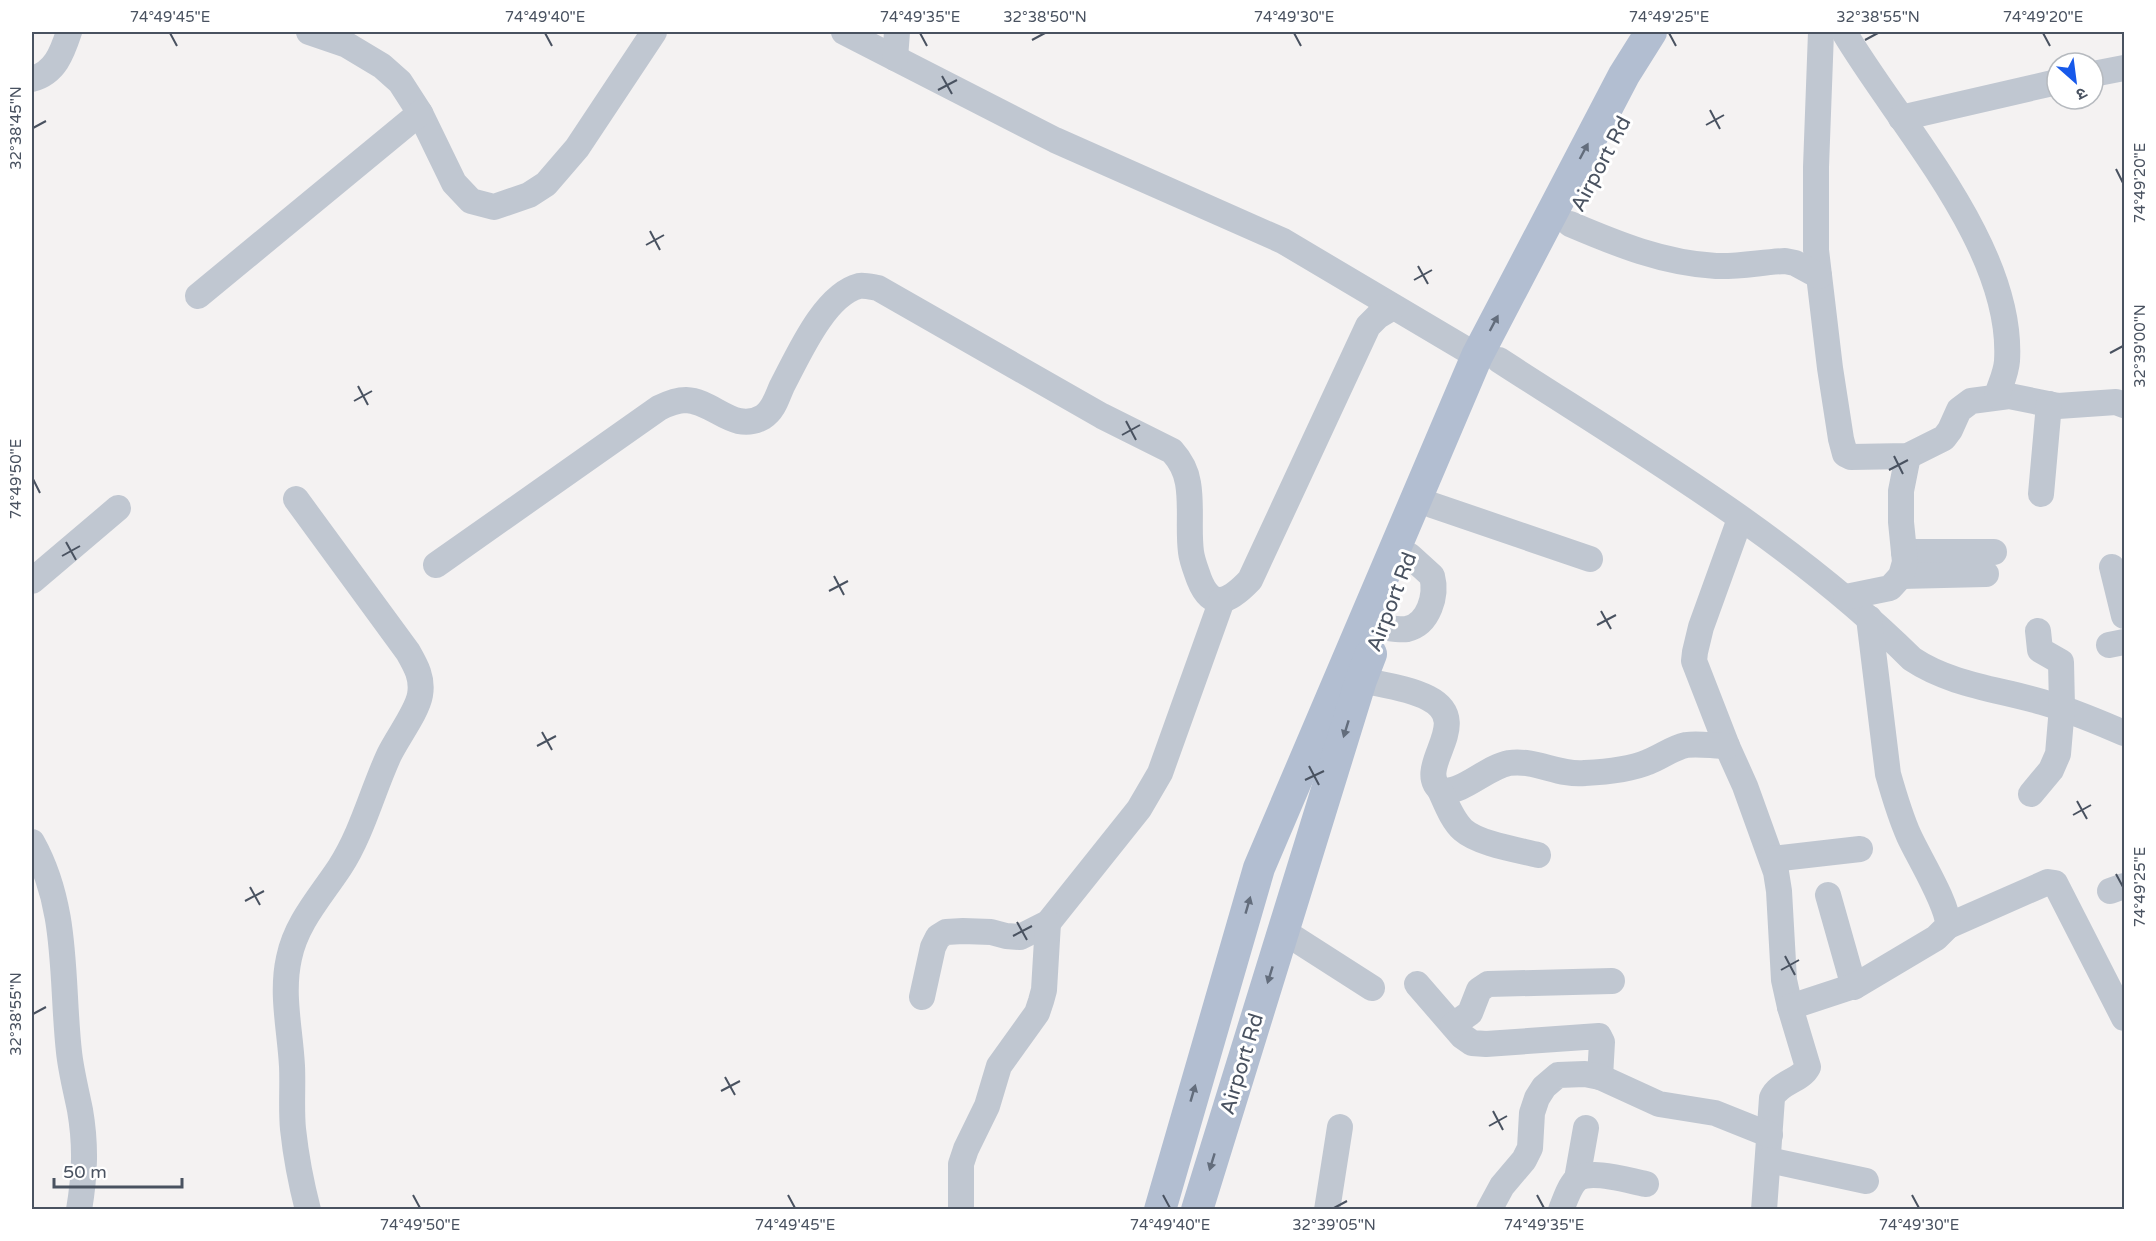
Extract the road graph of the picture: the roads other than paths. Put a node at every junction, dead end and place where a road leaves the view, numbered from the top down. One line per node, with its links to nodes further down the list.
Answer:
1 (69, 32): 13 (street)
2 (309, 32): 15 (street)
3 (654, 32): 15 (street)
4 (844, 32): 10 (street)
5 (897, 32): 10 (street)
6 (1652, 32): 21 (main road, one-way to 6)
7 (1675, 32): 17 (main road, Airport Rd)
8 (1821, 32): 18 (street)
9 (1844, 32): 16 (street)
10 (895, 58): 20 (street)
11 (2124, 68): 12 (street)
12 (2105, 72)
13 (32, 79)
14 (2045, 85): 16 (street)
15 (420, 113): 19 (street)
16 (1901, 118): 22 (street)
17 (1569, 224): 18 (street); 21 (main road, Airport Rd)
18 (1819, 276): 25 (street)
19 (198, 296)
20 (1393, 307): 21 (street); 38 (street)
21 (1488, 358): 28 (main road, Airport Rd); 30 (street); 74 (main road, one-way to 21)
22 (1997, 396): 23 (street); 25 (street)
23 (2049, 404): 24 (street); 26 (street)
24 (2124, 405)
25 (1908, 456): 33 (street)
26 (2041, 494)
27 (296, 499): 72 (street)
28 (1432, 505): 31 (street); 42 (main road, Airport Rd)
29 (118, 508): 36 (street)
30 (1740, 519): 37 (street); 45 (street)
31 (1590, 559)
32 (1990, 563): 33 (street)
33 (1903, 564): 37 (street)
34 (436, 565): 38 (street)
35 (2112, 567): 39 (street)
36 (32, 581)
37 (1846, 597): 40 (street)
38 (1222, 600): 53 (street)
39 (2124, 616)
40 (1869, 618): 43 (street); 54 (street)
41 (2038, 631): 43 (street)
42 (1361, 680): 46 (street); 55 (main road, Airport Rd, one-way to 55)
43 (2062, 707): 44 (street); 47 (street)
44 (2124, 733)
45 (1727, 746): 46 (street); 51 (street)
46 (1440, 790): 50 (street)
47 (2031, 794)
48 (32, 842): 71 (street)
49 (1860, 849): 51 (street)
50 (1538, 855)
51 (1772, 859): 61 (street)
52 (1828, 895): 58 (street)
53 (1048, 923): 60 (street); 73 (street)
54 (1948, 926): 58 (street); 62 (street)
55 (1283, 931): 59 (street); 75 (main road, Airport Rd, one-way to 75)
56 (1612, 981): 63 (street)
57 (1416, 984): 63 (street)
58 (1854, 987): 61 (street)
59 (1371, 988)
60 (922, 997)
61 (1790, 1007): 67 (street)
62 (2124, 1018)
63 (1453, 1025): 64 (street)
64 (1600, 1077): 67 (street); 77 (street)
65 (1340, 1127): 76 (street)
66 (1587, 1128): 68 (street)
67 (1769, 1148): 69 (street); 79 (street)
68 (1577, 1179): 70 (street); 78 (street)
69 (1866, 1181)
70 (1646, 1184)
71 (79, 1209)
72 (308, 1209)
73 (961, 1209)
74 (1160, 1209)
75 (1197, 1209)
76 (1327, 1209)
77 (1489, 1209)
78 (1562, 1209)
79 (1764, 1209)

